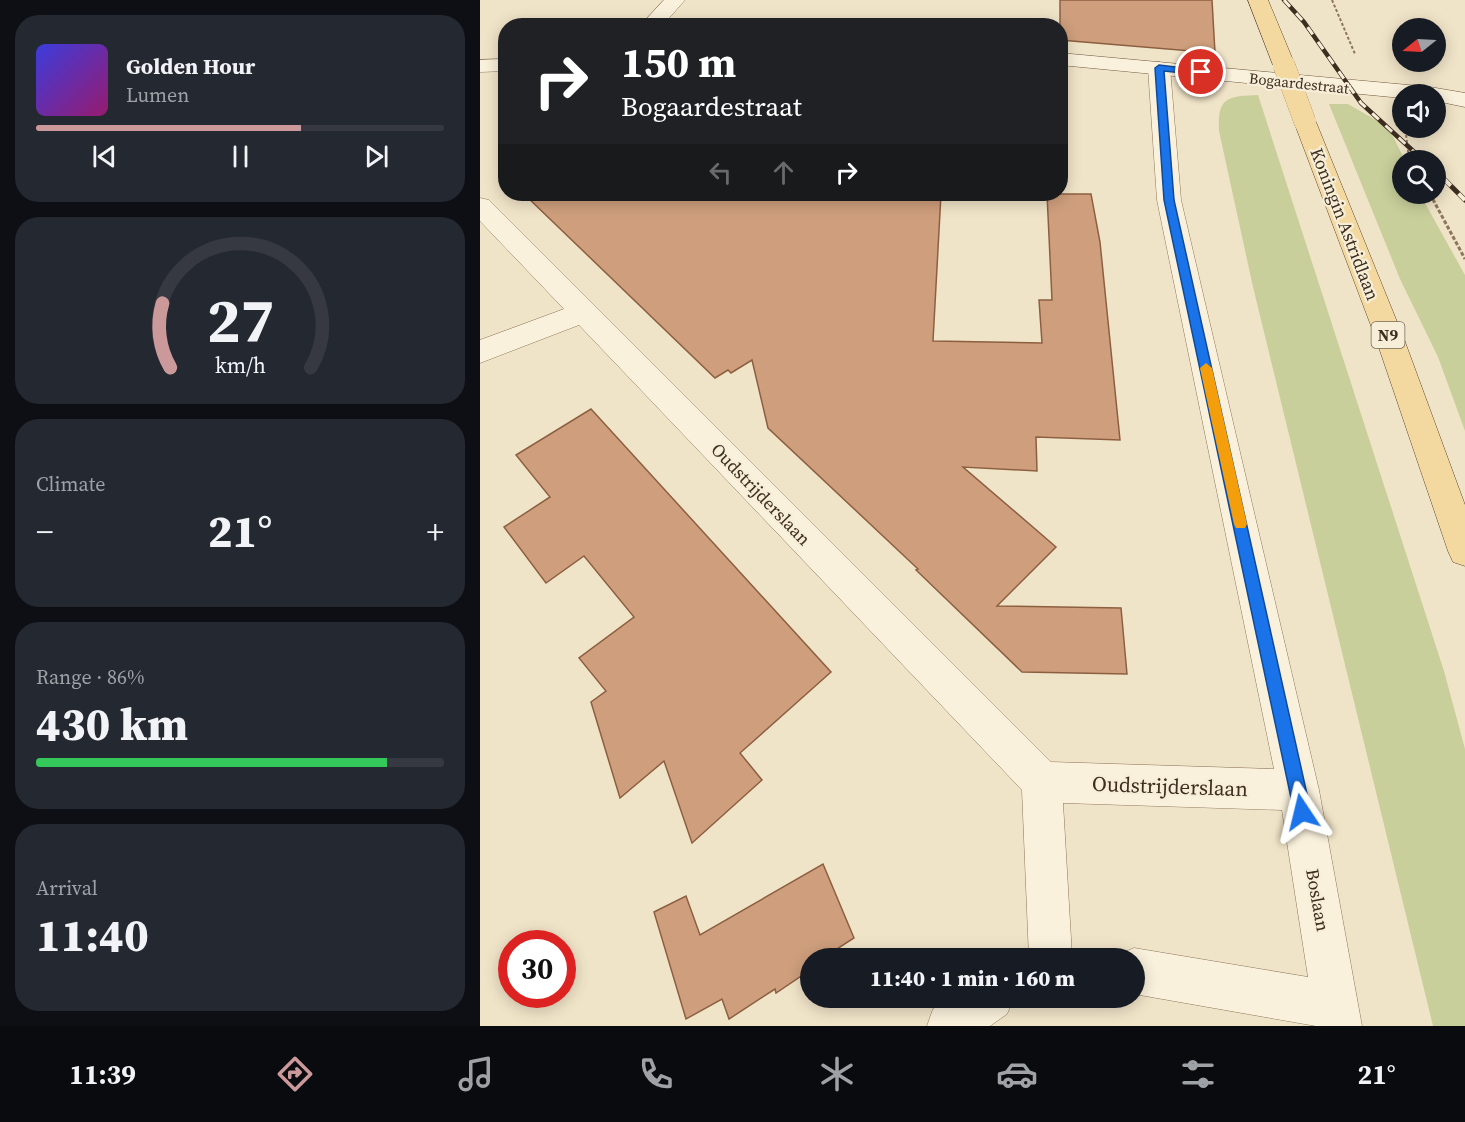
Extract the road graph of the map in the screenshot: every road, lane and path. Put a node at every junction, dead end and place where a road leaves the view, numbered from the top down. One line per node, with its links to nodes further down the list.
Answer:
1 (675, 0): 4 (street)
2 (1258, 0): 18 (main road, Koningin Astridlaan / N9, bridge)
3 (1332, 0): 9 (path)
4 (658, 18)
5 (1068, 60): 8 (street, Bogaardestraat)
6 (498, 65): 7 (street)
7 (480, 66)
8 (1159, 68): 9 (street, Bogaardestraat); 20 (street, Boslaan)
9 (1369, 89): 10 (street, Bogaardestraat)
10 (1392, 91)
11 (1446, 97): 12 (street)
12 (1465, 100)
13 (1435, 204): 15 (path)
14 (480, 206): 16 (street, Oudstrijderslaan)
15 (1465, 259)
16 (583, 312): 17 (street); 19 (street, Oudstrijderslaan)
17 (480, 352)
18 (1465, 551)
19 (1042, 782): 20 (street, Oudstrijderslaan); 21 (street)
20 (1299, 790): 24 (street, Boslaan)
21 (1052, 948)
22 (1145, 973): 24 (street)
23 (976, 1008): 25 (street)
24 (1337, 1016)
25 (950, 1026)

